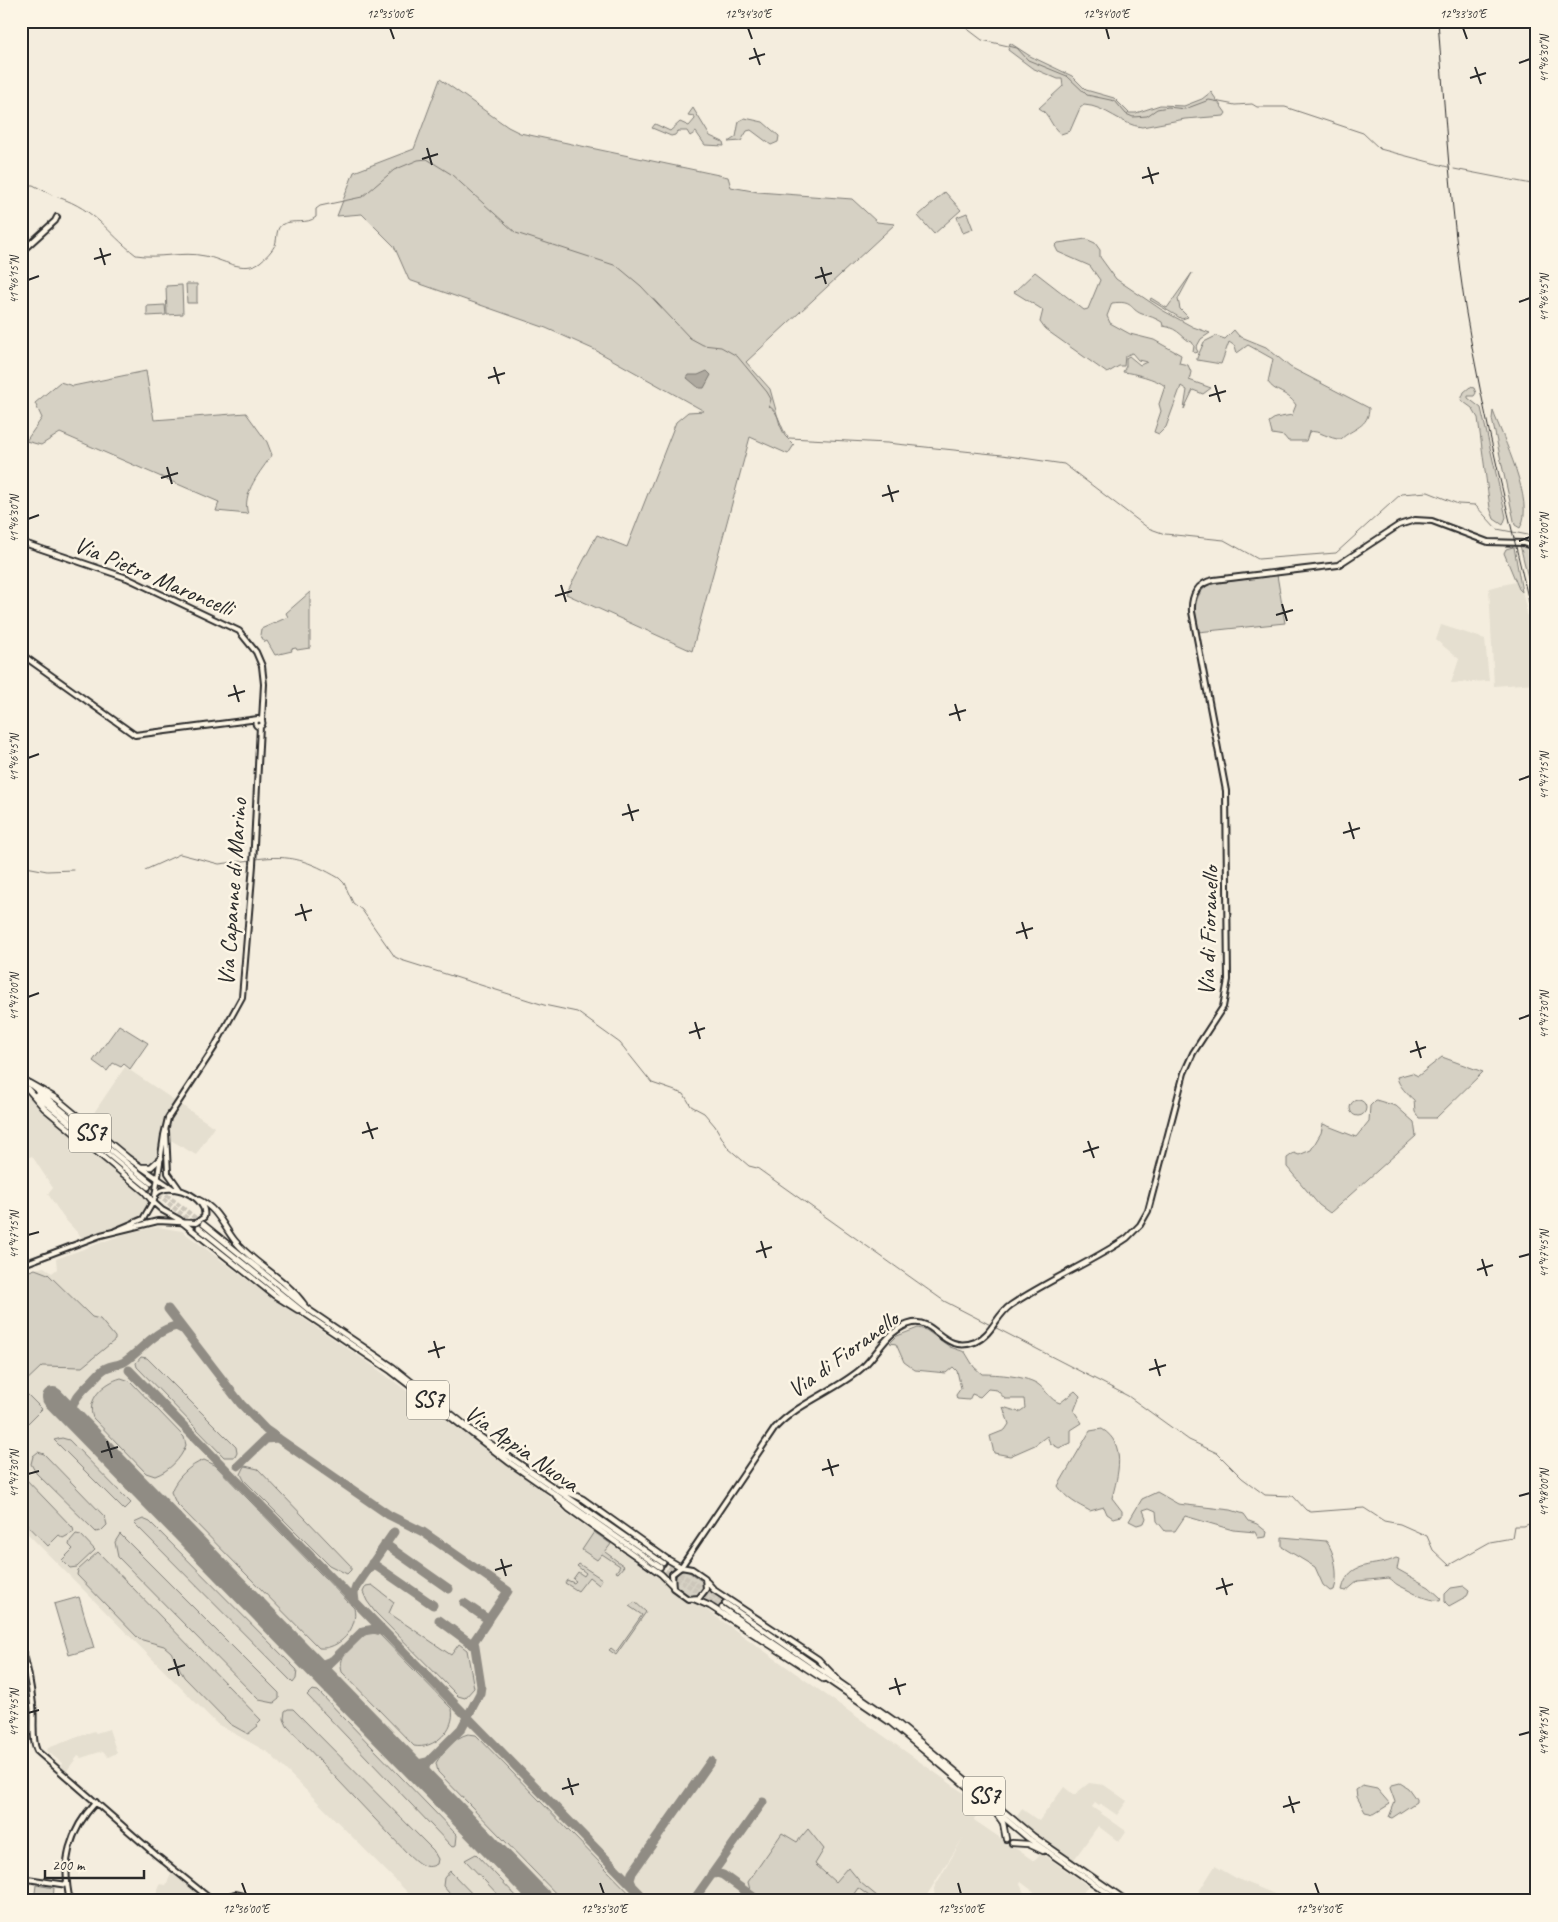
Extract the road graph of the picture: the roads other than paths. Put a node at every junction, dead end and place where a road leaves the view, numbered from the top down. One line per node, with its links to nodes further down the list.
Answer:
1 (57, 216): 2 (street)
2 (21, 252)
3 (21, 542): 6 (street, Via Pietro Maroncelli)
4 (1537, 554): 26 (street, Via di Fioranello)
5 (21, 654): 6 (street)
6 (259, 722): 10 (street, Via Capanne di Marino)
7 (21, 1077): 9 (main road, SS7)
8 (21, 1083): 9 (main road, SS7)
9 (28, 1085): 11 (main road); 14 (main road, SS7); 17 (main road)
10 (166, 1129): 12 (street, Via Capanne di Marino); 16 (street, Via Capanne di Marino)
11 (128, 1158): 12 (main road); 13 (main road)
12 (161, 1158): 13 (street, Via Capanne di Marino)
13 (157, 1180): 15 (main road); 17 (street, Via Capanne di Marino)
14 (149, 1185)
15 (173, 1189): 16 (street); 17 (street)
16 (182, 1192): 18 (street)
17 (154, 1199): 19 (street); 22 (street)
18 (199, 1200): 19 (street); 24 (main road)
19 (182, 1222): 22 (street); 24 (main road)
20 (203, 1224): 24 (main road, Via Appia Nuova / SS7)
21 (199, 1228): 24 (main road, Via Appia Nuova / SS7)
22 (115, 1231): 23 (street)
23 (21, 1265)
24 (308, 1313): 25 (main road, Via Appia Nuova / SS7)
25 (552, 1488): 27 (main road, Via Appia Nuova / SS7); 28 (main road); 31 (main road)
26 (688, 1555): 28 (street); 29 (street)
27 (662, 1565)
28 (681, 1567): 29 (street); 31 (street)
29 (692, 1569): 30 (street)
30 (707, 1582): 32 (street); 35 (main road)
31 (672, 1585): 32 (street)
32 (694, 1599): 35 (main road)
33 (723, 1605): 35 (main road, SS7)
34 (21, 1644): 36 (street)
35 (842, 1688): 37 (main road, SS7); 47 (main road, SS7)
36 (96, 1802): 42 (street); 44 (street)
37 (986, 1803): 38 (main road); 40 (main road, SS7)
38 (1006, 1839)
39 (1012, 1843): 40 (main road)
40 (1059, 1860): 46 (main road, SS7)
41 (21, 1878): 42 (street)
42 (68, 1885): 43 (street)
43 (70, 1901)
44 (214, 1901): 45 (street)
45 (247, 1901)
46 (1118, 1901)
47 (1127, 1901)

